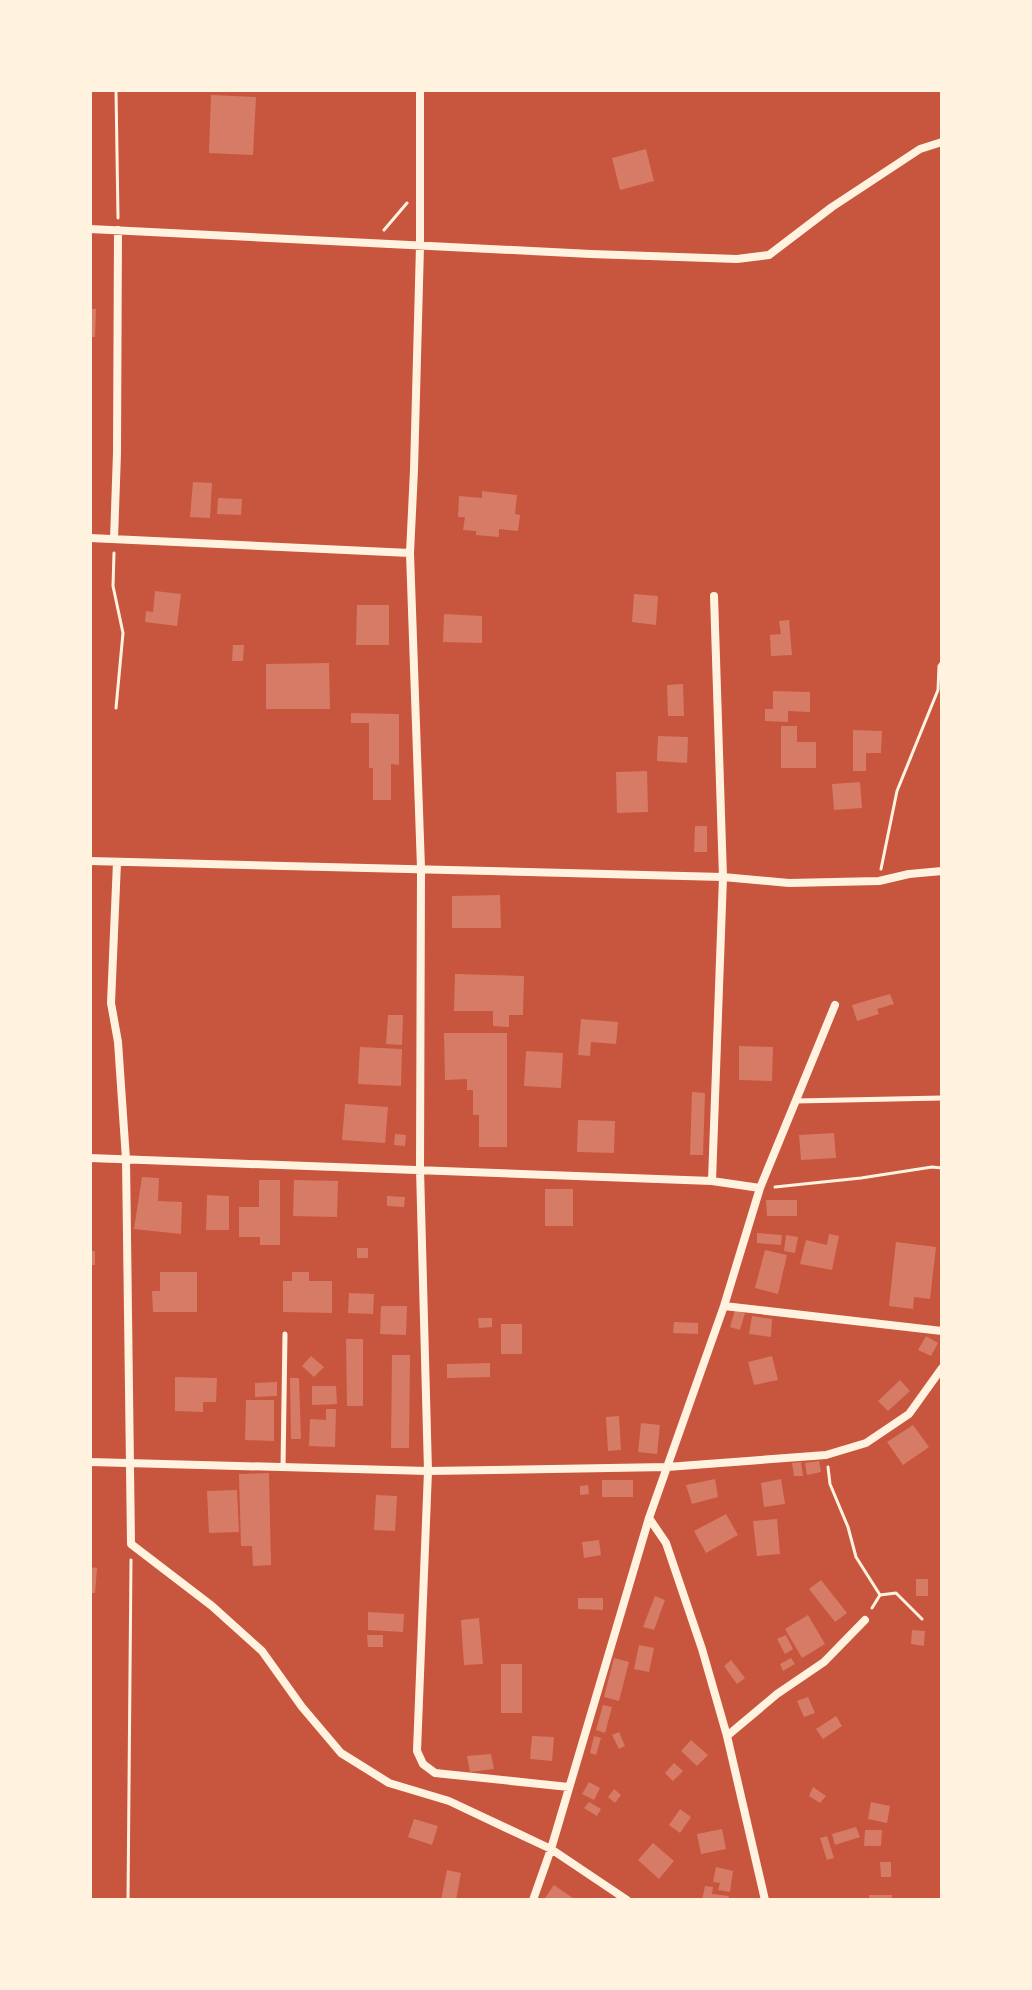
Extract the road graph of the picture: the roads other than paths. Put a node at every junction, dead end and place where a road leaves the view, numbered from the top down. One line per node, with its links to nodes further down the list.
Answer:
1 (420, 90): 5 (street)
2 (942, 142): 5 (street)
3 (90, 229): 4 (street)
4 (118, 230): 5 (street); 7 (street)
5 (420, 246): 8 (street)
6 (90, 538): 7 (street)
7 (114, 539): 8 (street)
8 (410, 553): 12 (street)
9 (714, 596): 14 (street)
10 (90, 861): 11 (street)
11 (117, 862): 12 (street); 19 (street)
12 (421, 868): 14 (street); 20 (street)
13 (942, 871): 14 (street)
14 (723, 877): 21 (street)
15 (835, 1005): 17 (street)
16 (942, 1098): 17 (lane)
17 (795, 1101): 22 (street)
18 (90, 1158): 19 (street)
19 (126, 1159): 20 (street); 28 (street)
20 (420, 1169): 21 (street); 31 (street)
21 (712, 1181): 22 (street)
22 (760, 1188): 23 (street)
23 (724, 1306): 24 (street); 29 (street)
24 (942, 1331)
25 (285, 1334): 30 (lane)
26 (942, 1368): 29 (street)
27 (90, 1462): 28 (street)
28 (130, 1462): 30 (street); 36 (street)
29 (667, 1467): 31 (street); 32 (street)
30 (283, 1468): 31 (street)
31 (428, 1471): 35 (street)
32 (649, 1518): 34 (street); 35 (street)
33 (865, 1620): 34 (street)
34 (727, 1736): 39 (street)
35 (569, 1787): 36 (street)
36 (551, 1849): 37 (street); 38 (street)
37 (533, 1900)
38 (627, 1900)
39 (765, 1900)

